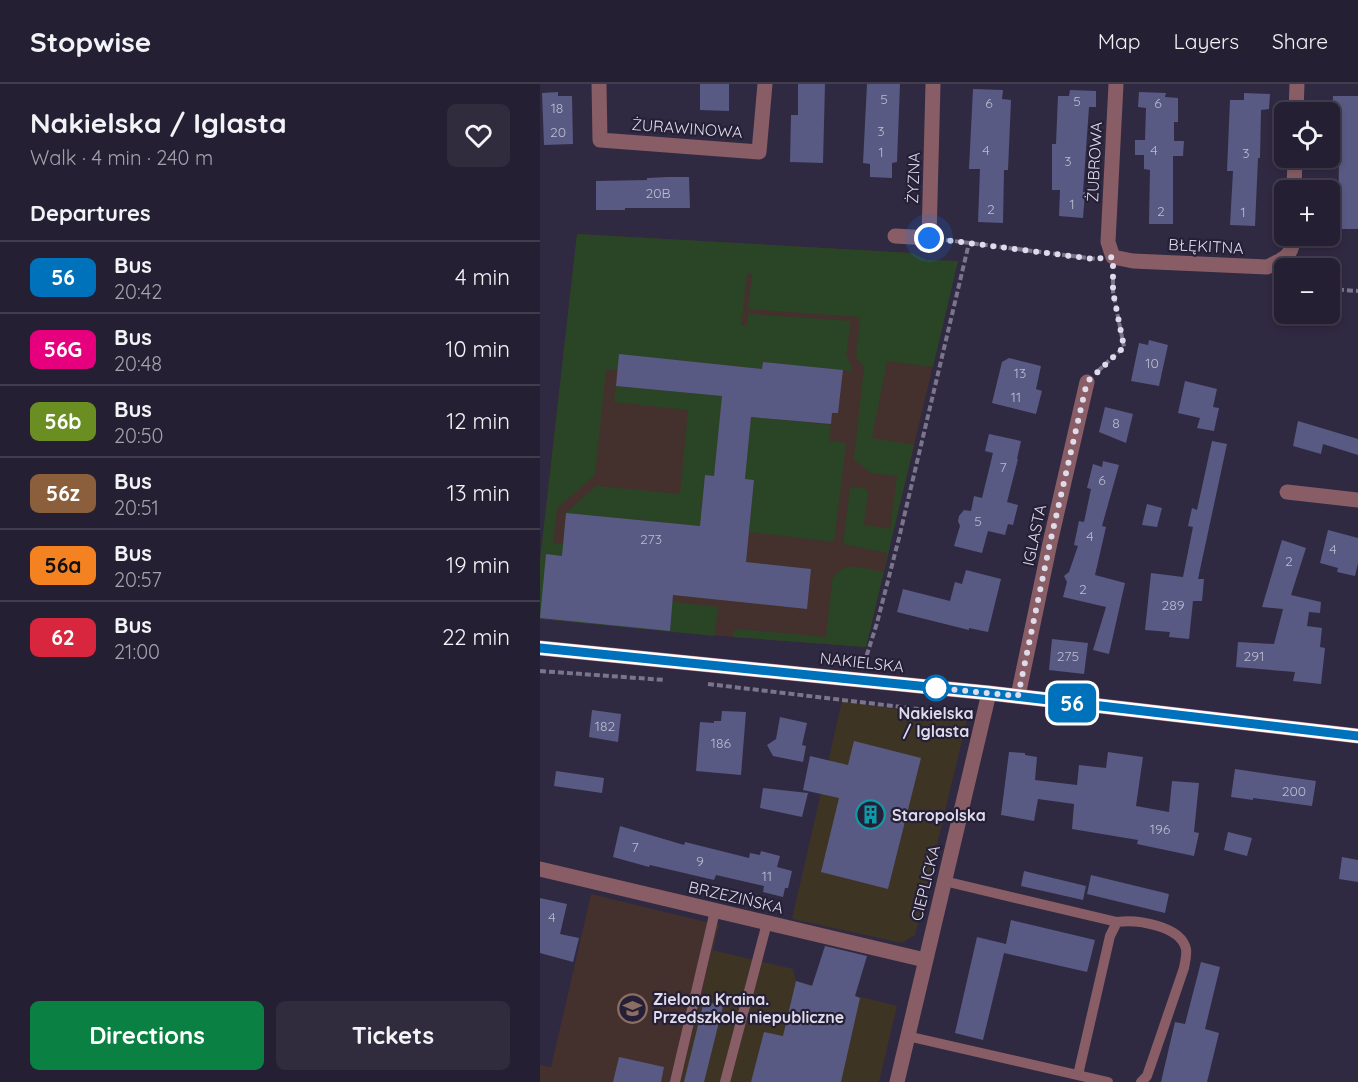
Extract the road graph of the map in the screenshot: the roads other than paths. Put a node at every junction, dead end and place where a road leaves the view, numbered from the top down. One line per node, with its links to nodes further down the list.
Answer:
1 (599, 84): 2 (street, ŻURAWINOWA)
2 (765, 84)
3 (933, 84): 7 (street, ŻYZNA)
4 (1116, 84): 9 (street, ŻUBROWA)
5 (1297, 84): 6 (street)
6 (1296, 102)
7 (895, 236)
8 (1293, 246): 9 (street, BŁĘKITNA)
9 (1111, 249)
10 (1087, 382): 15 (street, IGLASTA)
11 (1287, 492): 12 (street)
12 (1358, 500)
13 (540, 648): 14 (main road, NAKIELSKA)
14 (989, 693): 15 (main road, NAKIELSKA); 18 (street, CIEPLICKA)
15 (1018, 696): 16 (main road, NAKIELSKA)
16 (1358, 736)
17 (540, 869): 19 (street, BRZEZIŃSKA)
18 (944, 880): 20 (lane); 22 (street, CIEPLICKA)
19 (715, 911): 21 (street, BRZEZIŃSKA); 25 (lane)
20 (1117, 922): 24 (lane); 29 (lane)
21 (767, 923): 22 (street, BRZEZIŃSKA); 26 (lane)
22 (925, 960): 23 (street, CIEPLICKA)
23 (907, 1036): 24 (lane); 27 (street, CIEPLICKA)
24 (1078, 1075): 28 (lane)
25 (675, 1082)
26 (724, 1082)
27 (897, 1082)
28 (1108, 1082)
29 (1141, 1082)

